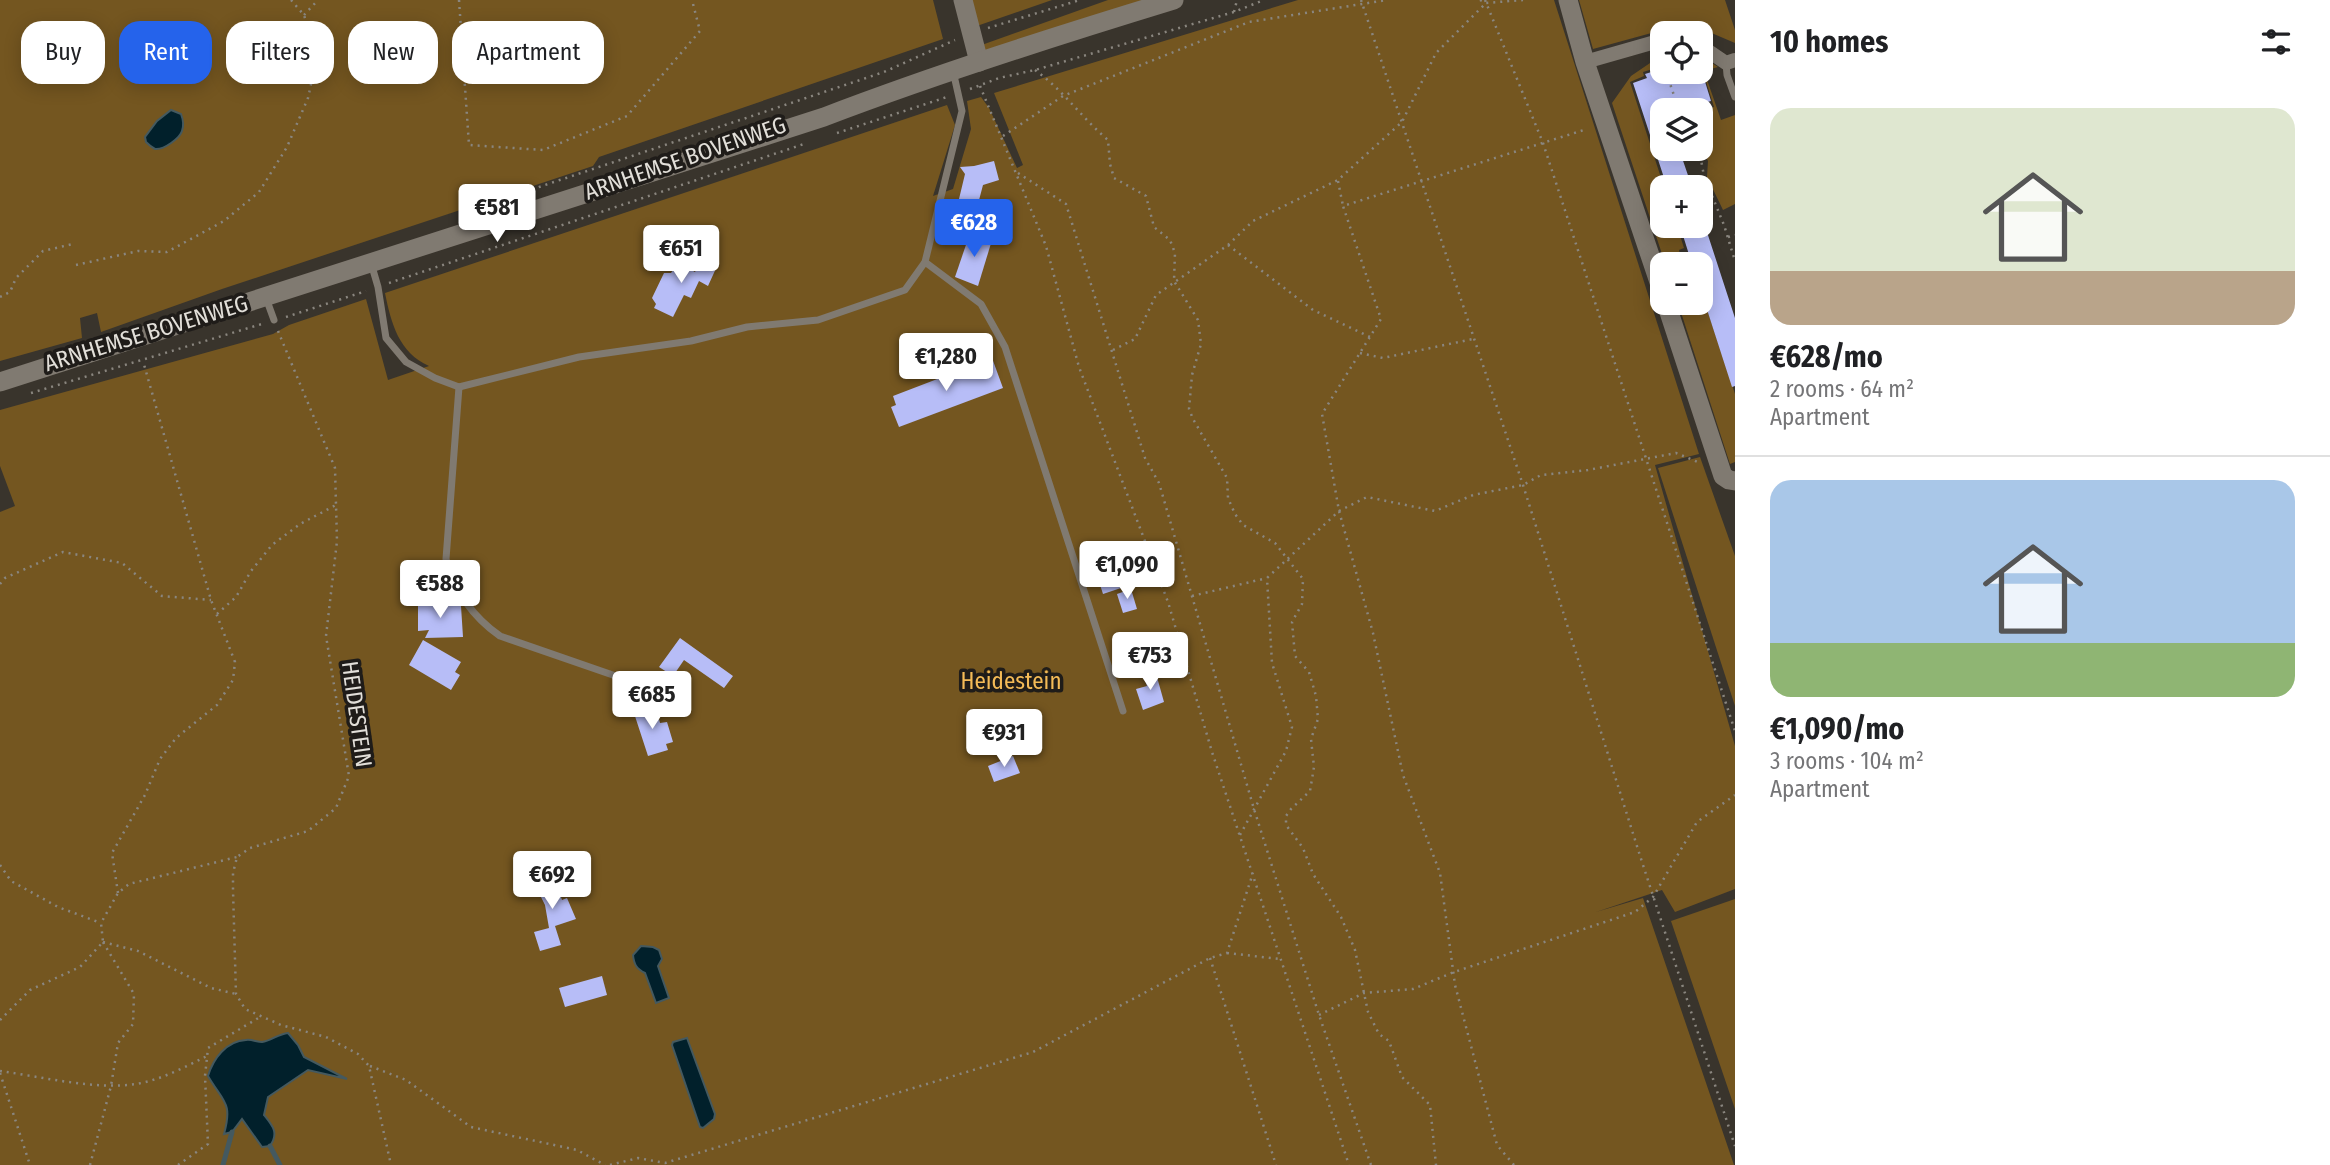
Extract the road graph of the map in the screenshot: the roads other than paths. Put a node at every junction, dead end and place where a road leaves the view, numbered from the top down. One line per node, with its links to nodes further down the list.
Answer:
1 (962, 0): 6 (main road)
2 (1174, 0): 6 (main road)
3 (1568, 0): 7 (main road)
4 (1650, 43): 7 (street)
5 (1713, 52): 8 (street)
6 (979, 62): 9 (main road)
7 (1586, 62): 11 (main road)
8 (1731, 62): 10 (lane)
9 (953, 70): 12 (lane); 13 (main road)
10 (1735, 97)
11 (1650, 255)
12 (925, 262): 18 (lane); 21 (lane)
13 (371, 264): 14 (main road); 18 (lane)
14 (266, 297): 16 (lane); 17 (main road)
15 (1671, 315): 19 (main road)
16 (274, 320)
17 (0, 382)
18 (459, 387): 20 (lane)
19 (1729, 479)
20 (633, 682)
21 (1123, 711)

